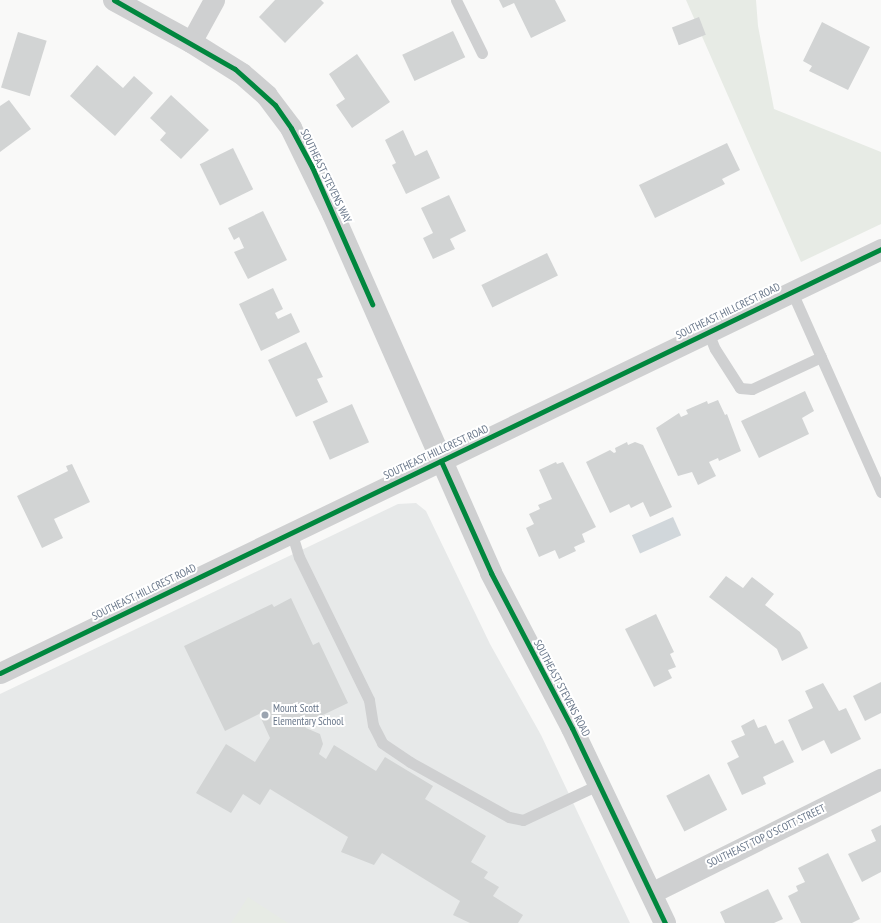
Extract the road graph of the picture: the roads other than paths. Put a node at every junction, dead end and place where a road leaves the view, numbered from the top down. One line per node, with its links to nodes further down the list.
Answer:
1 (114, 0): 4 (street, SOUTHEAST STEVENS WAY)
2 (214, 0): 4 (street)
3 (456, 0): 5 (lane)
4 (191, 42): 10 (street, SOUTHEAST STEVENS WAY)
5 (482, 53)
6 (881, 249): 7 (street, SOUTHEAST HILLCREST ROAD)
7 (792, 292): 8 (street, SOUTHEAST HILLCREST ROAD); 9 (lane)
8 (708, 332): 9 (lane); 10 (street, SOUTHEAST HILLCREST ROAD)
9 (821, 357): 11 (lane)
10 (441, 461): 12 (street, SOUTHEAST HILLCREST ROAD); 15 (street, SOUTHEAST STEVENS ROAD)
11 (881, 492)
12 (291, 531): 13 (street, SOUTHEAST HILLCREST ROAD); 15 (lane)
13 (0, 673)
14 (881, 779): 16 (street, SOUTHEAST TOP O'SCOTT STREET)
15 (600, 784): 16 (street, SOUTHEAST STEVENS ROAD)
16 (651, 893): 17 (street, SOUTHEAST STEVENS ROAD)
17 (665, 923)

